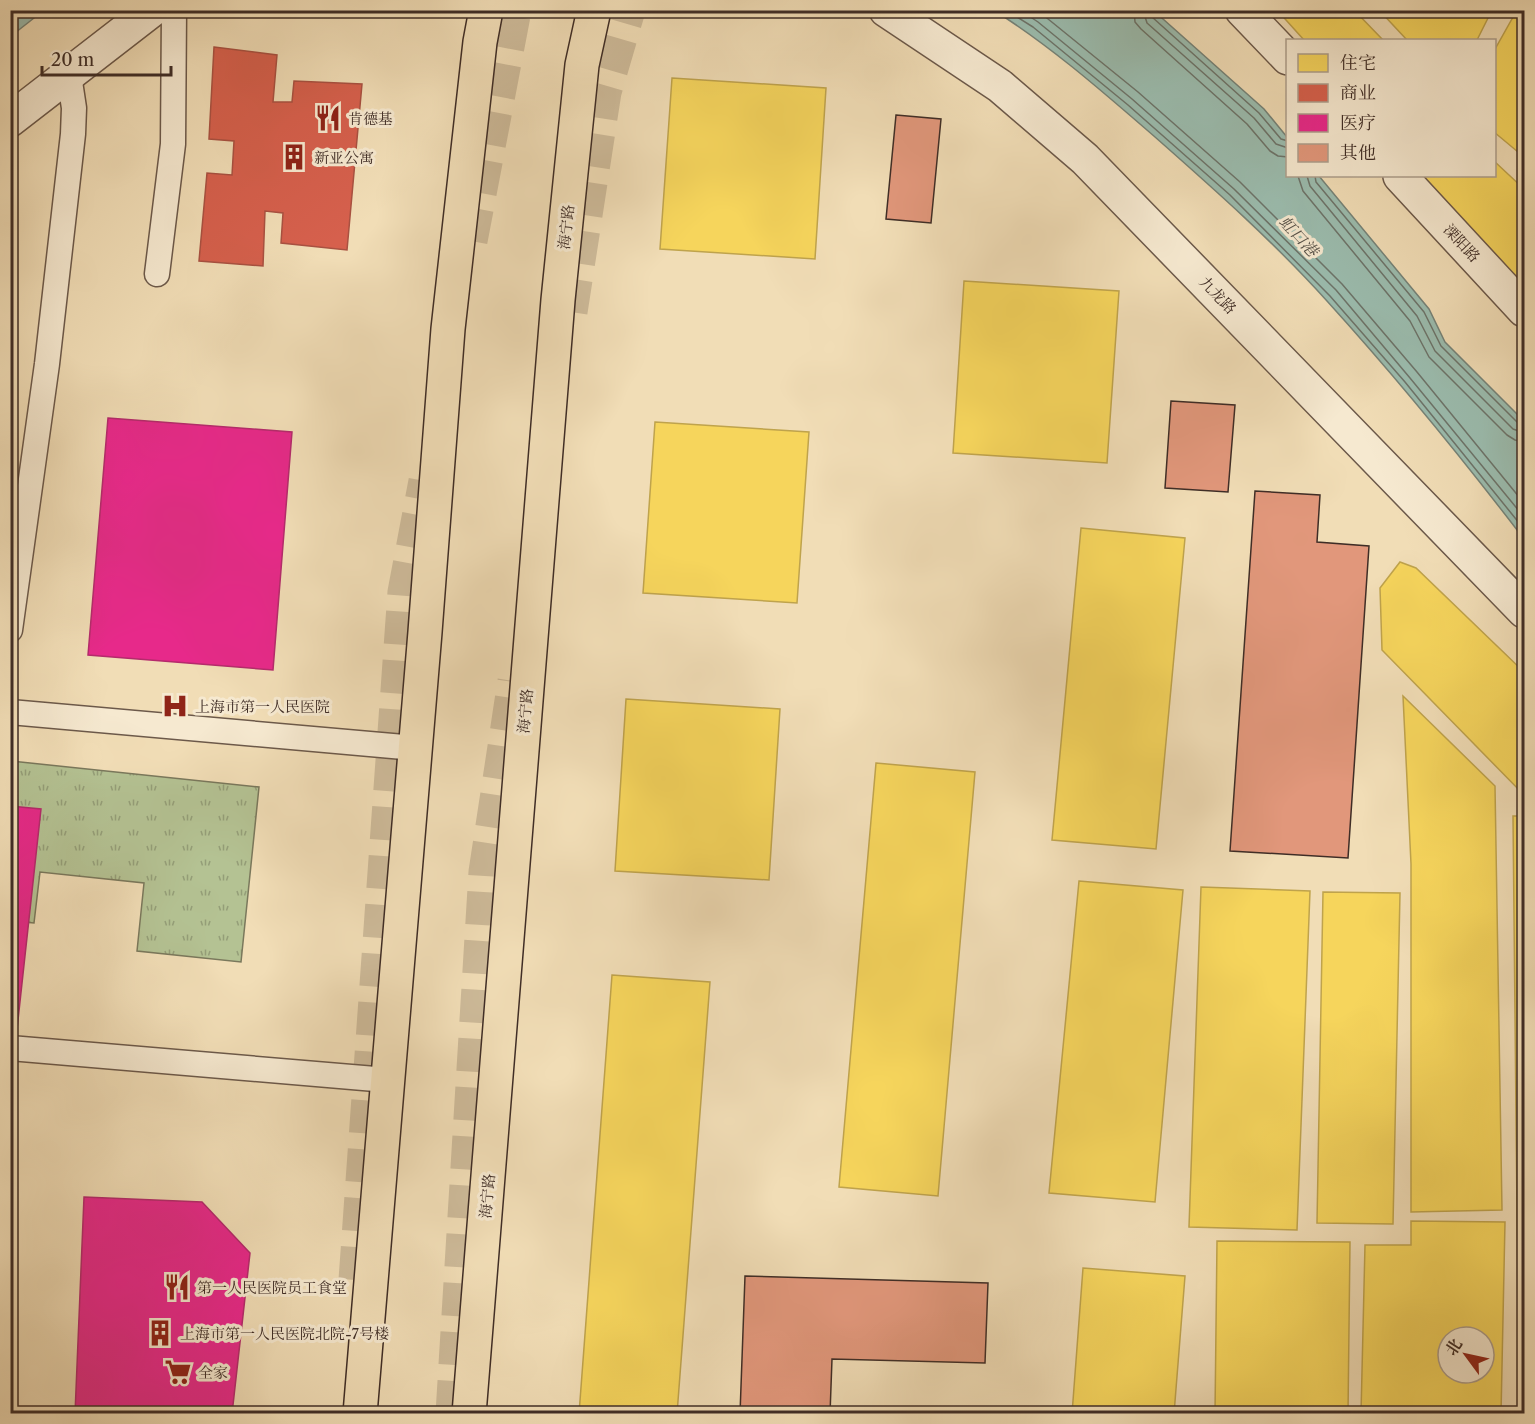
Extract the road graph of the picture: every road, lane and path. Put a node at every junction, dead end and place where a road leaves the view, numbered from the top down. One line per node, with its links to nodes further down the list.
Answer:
1 (152, 10): 8 (street)
2 (174, 10): 11 (lane)
3 (486, 10): 16 (main road)
4 (594, 10): 20 (main road, 海宁路)
5 (886, 10): 13 (street, 九龙路)
6 (1242, 10): 7 (street)
7 (1286, 57)
8 (69, 75): 9 (street); 14 (lane)
9 (10, 120)
10 (1401, 177): 12 (street, 溧阳路)
11 (156, 274)
12 (1524, 310)
13 (1524, 610)
14 (10, 630)
15 (10, 712): 16 (lane)
16 (415, 748): 18 (main road)
17 (10, 1048): 18 (lane)
18 (387, 1080): 19 (main road)
19 (360, 1413)
20 (469, 1413)

